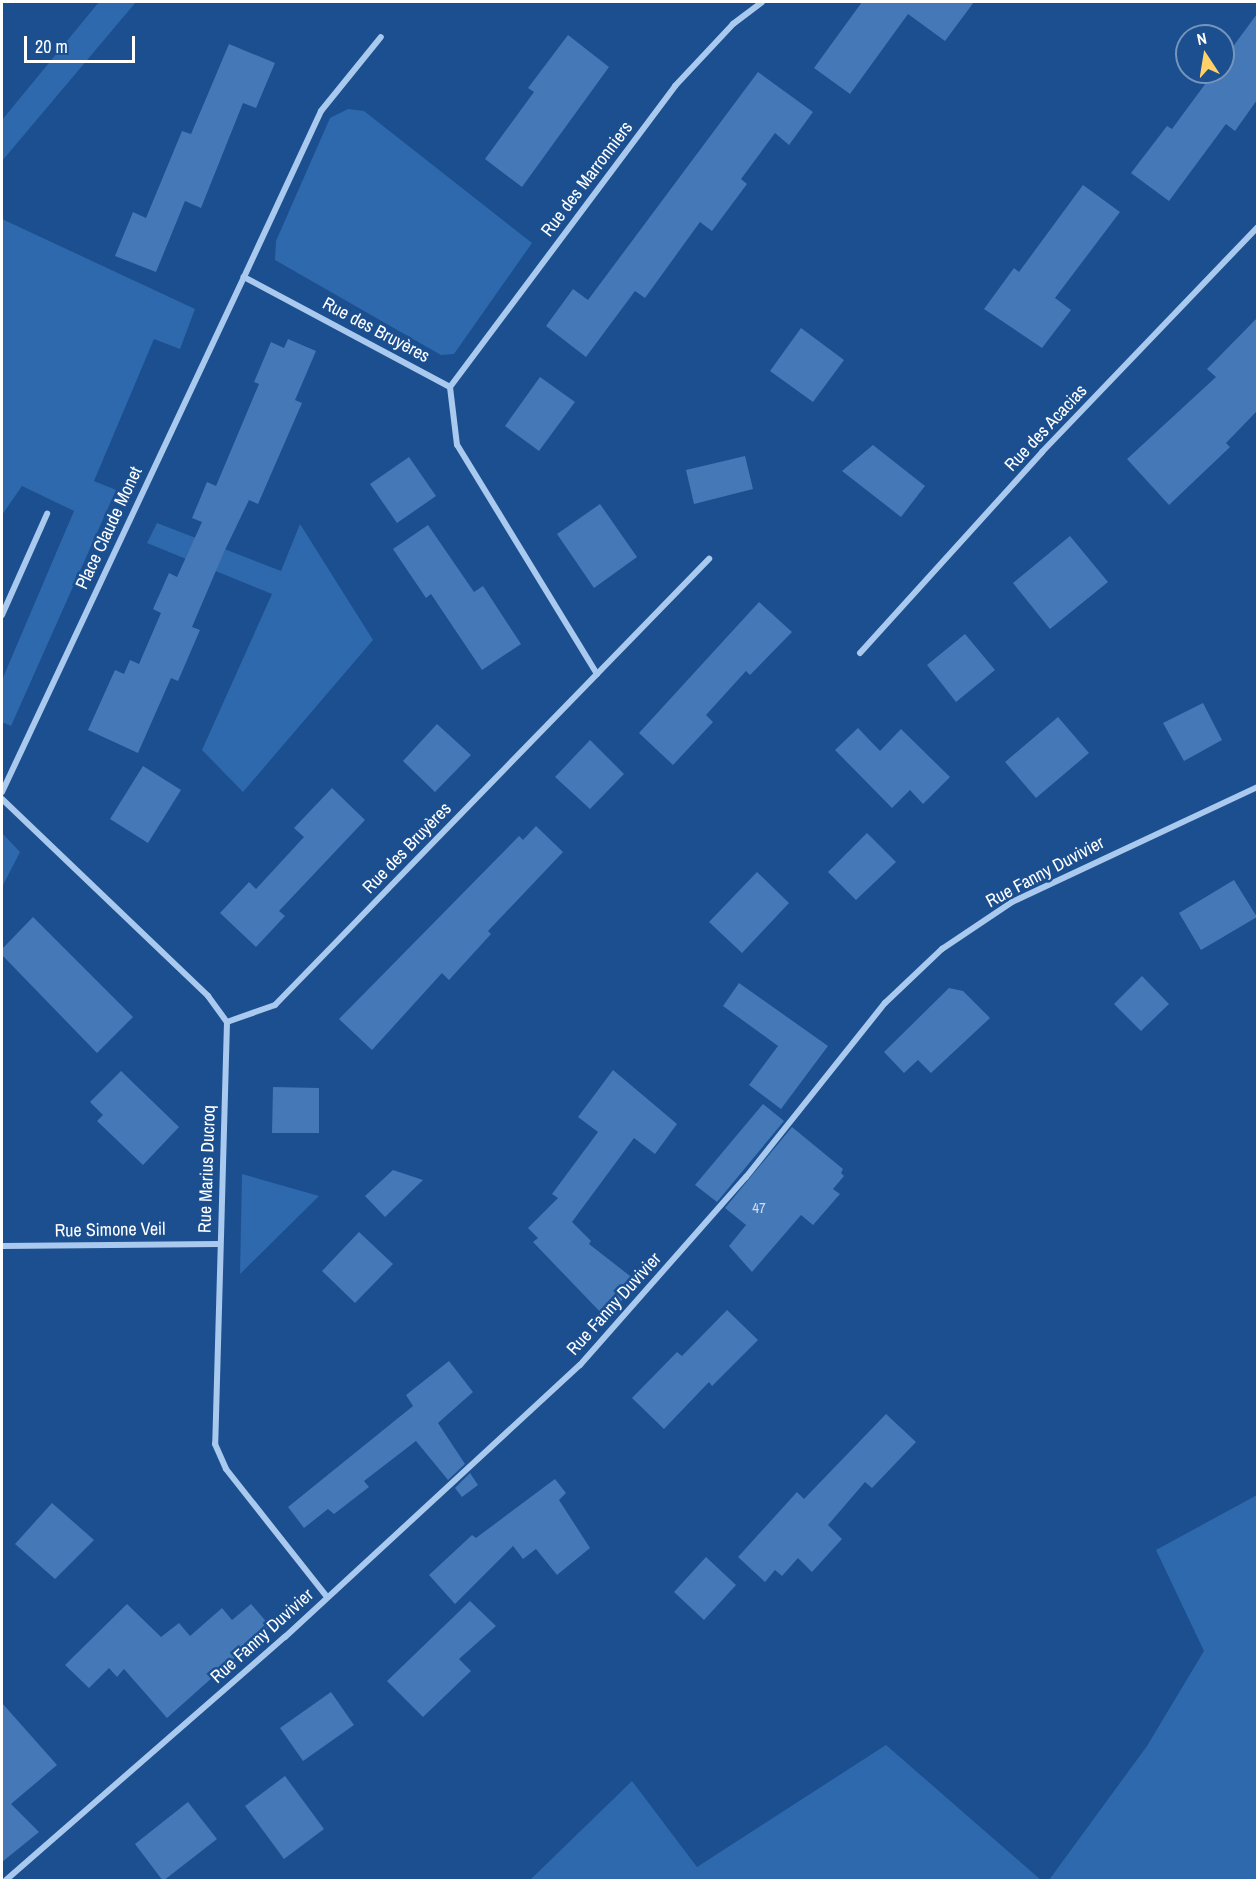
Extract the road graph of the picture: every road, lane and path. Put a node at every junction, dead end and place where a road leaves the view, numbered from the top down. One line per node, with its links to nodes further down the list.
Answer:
1 (762, 2): 5 (street, Rue des Marronniers)
2 (381, 37): 4 (street)
3 (1257, 227): 9 (street, Rue des Acacias)
4 (244, 277): 5 (street, Rue des Bruyères); 12 (street, Place Claude Monet)
5 (450, 387): 10 (street)
6 (47, 514): 8 (street)
7 (709, 559): 10 (street, Rue des Bruyères)
8 (2, 615)
9 (860, 653)
10 (597, 674): 14 (street, Rue des Bruyères)
11 (1257, 787): 17 (street, Rue Fanny Duvivier)
12 (2, 792)
13 (2, 799): 14 (street)
14 (226, 1022): 15 (street, Rue Marius Ducroq)
15 (219, 1244): 16 (street, Rue Simone Veil); 17 (street, Rue Marius Ducroq)
16 (2, 1246)
17 (327, 1597): 18 (street, Rue Fanny Duvivier)
18 (6, 1881)

